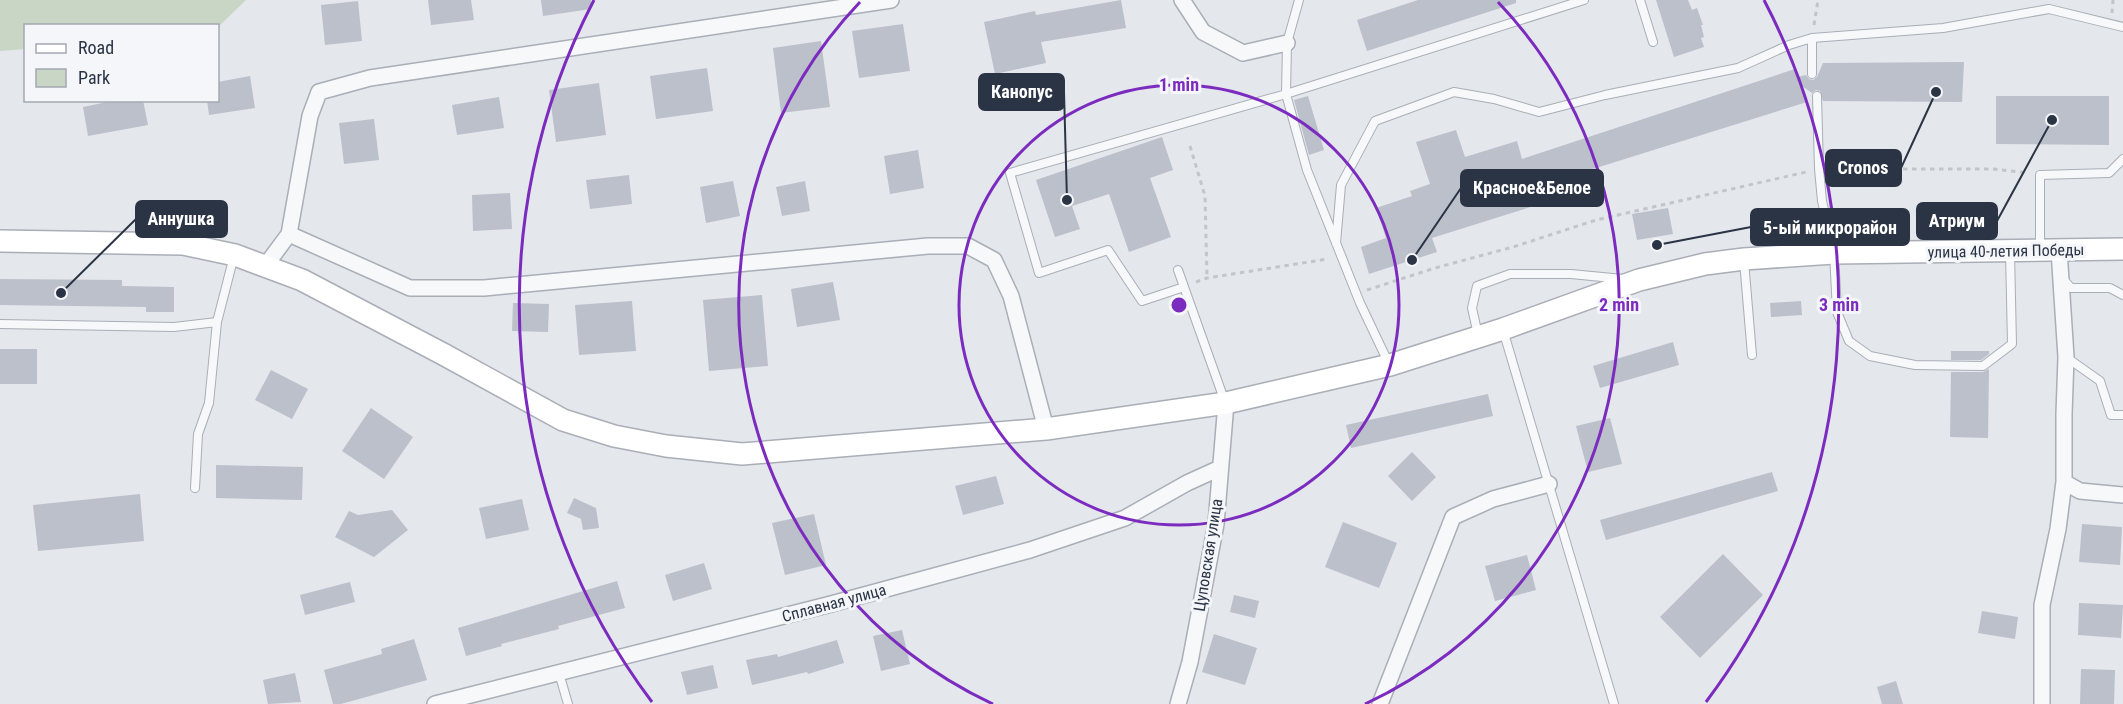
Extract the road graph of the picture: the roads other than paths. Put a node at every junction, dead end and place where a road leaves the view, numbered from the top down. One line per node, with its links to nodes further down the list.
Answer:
1 (891, 0): 14 (street)
2 (1182, 0): 9 (street)
3 (1299, 0): 9 (lane)
4 (1584, 0): 11 (lane)
5 (1640, 0): 8 (lane)
6 (2123, 27): 7 (lane)
7 (1812, 38): 10 (lane); 16 (lane)
8 (1653, 42)
9 (1287, 43): 11 (lane)
10 (1812, 74)
11 (1286, 94): 16 (lane); 27 (lane)
12 (1817, 96): 20 (lane)
13 (2123, 159): 19 (lane)
14 (288, 234): 23 (street); 38 (street)
15 (0, 241): 21 (main road, улица 40-летия Победы)
16 (1336, 243): 35 (lane)
17 (2123, 249): 19 (main road, улица 40-летия Победы)
18 (2010, 250): 19 (main road, улица 40-летия Победы); 20 (main road, улица 40-летия Победы); 20 (lane)
19 (2049, 250): 25 (street)
20 (1834, 253): 22 (main road, улица 40-летия Победы)
21 (234, 255): 23 (main road, улица 40-летия Победы); 29 (lane)
22 (1744, 259): 26 (main road, улица 40-летия Победы); 33 (lane)
23 (266, 265): 38 (main road, улица 40-летия Победы)
24 (1178, 270): 27 (lane)
25 (2060, 276): 28 (lane); 34 (street)
26 (1639, 280): 31 (main road, улица 40-летия Победы); 32 (lane)
27 (1184, 287): 36 (lane)
28 (2123, 295)
29 (217, 322): 30 (lane); 42 (lane)
30 (0, 324)
31 (1503, 329): 32 (main road, улица 40-летия Победы); 41 (lane)
32 (1478, 336): 35 (main road, улица 40-летия Победы)
33 (1752, 355)
34 (2066, 357): 37 (lane); 40 (street)
35 (1390, 365): 36 (main road, улица 40-летия Победы)
36 (1226, 403): 38 (main road, улица 40-летия Победы); 39 (street, Цуповская улица)
37 (2123, 415)
38 (1046, 429)
39 (1220, 468): 44 (street, Сплавная улица); 47 (street, Цуповская улица)
40 (2064, 482): 43 (street); 50 (street)
41 (1549, 484): 48 (street); 49 (lane)
42 (195, 488)
43 (2123, 495)
44 (560, 673): 45 (street, Сплавная улица); 46 (lane)
45 (435, 704)
46 (568, 704)
47 (1178, 704)
48 (1380, 704)
49 (1614, 704)
50 (2042, 704)

